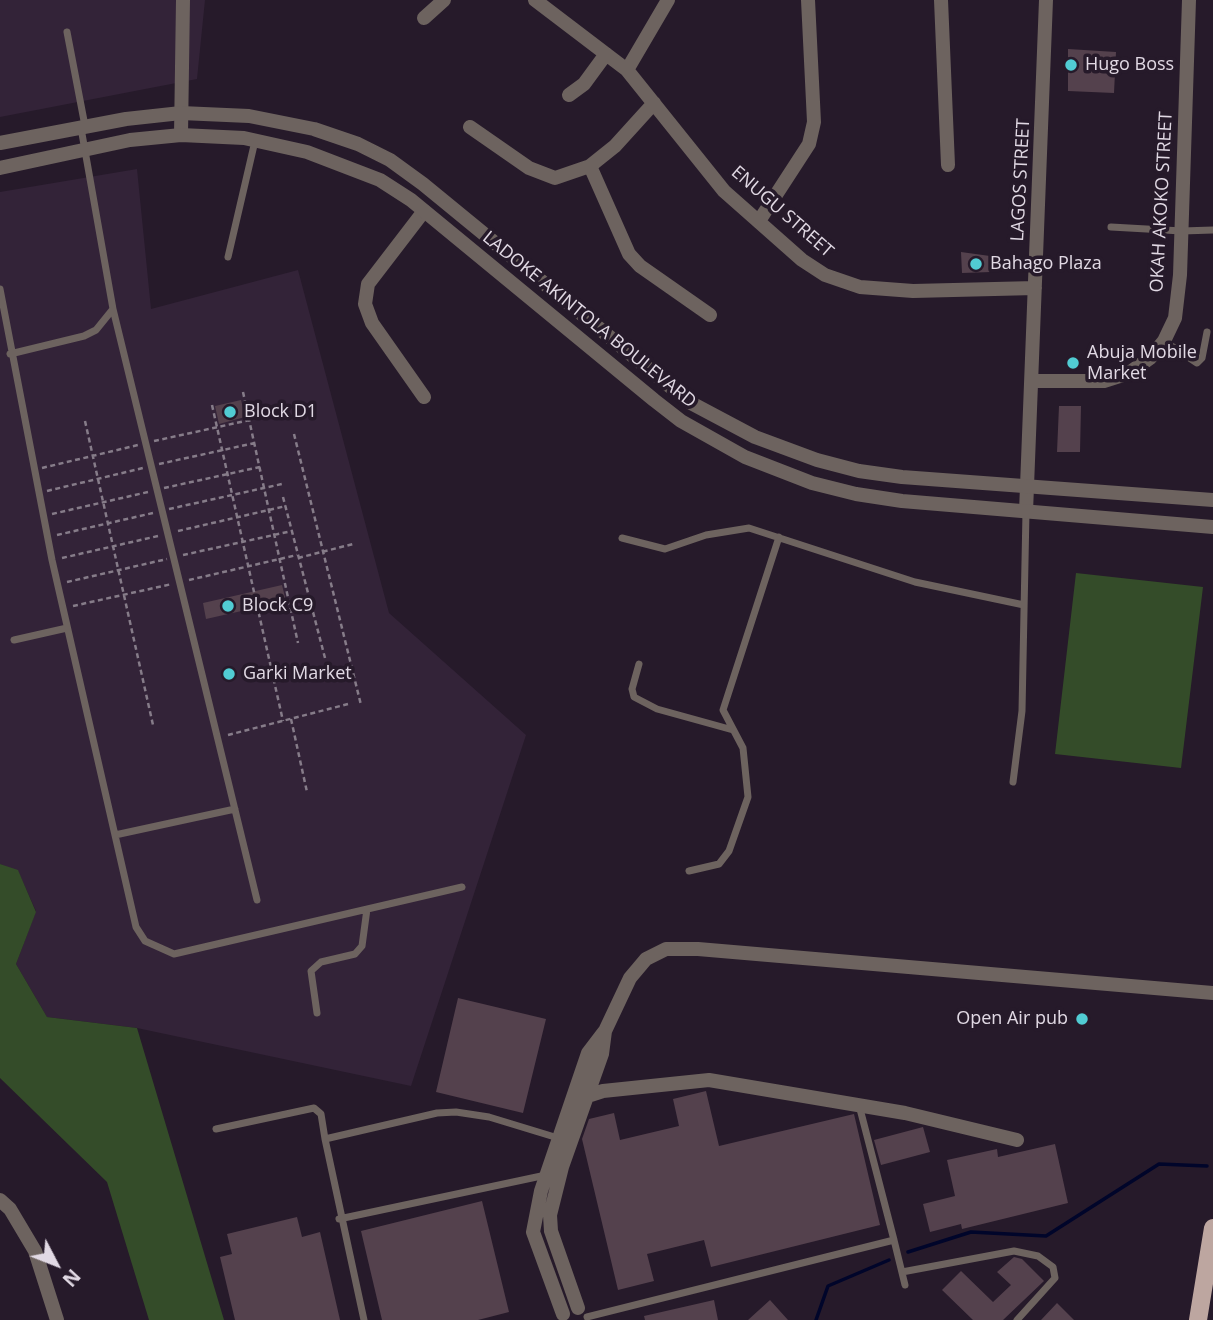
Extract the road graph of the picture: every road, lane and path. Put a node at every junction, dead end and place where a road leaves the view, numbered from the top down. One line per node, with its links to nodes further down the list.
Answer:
1 (183, 0): 15 (street)
2 (444, 0): 9 (street)
3 (535, 0): 11 (street, ENUGU STREET)
4 (668, 0): 12 (street)
5 (808, 0): 26 (street)
6 (941, 0): 22 (street)
7 (1046, 0): 31 (street, LAGOS STREET)
8 (1189, 0): 29 (street, OKAH AKOKO STREET)
9 (424, 19)
10 (67, 32): 16 (lane)
11 (606, 54): 12 (street, ENUGU STREET); 13 (street)
12 (627, 70): 14 (street, ENUGU STREET)
13 (569, 95)
14 (654, 103): 23 (street); 26 (street, ENUGU STREET)
15 (181, 113): 16 (street, LADOKE AKINTOLA BOULEVARD); 18 (street); 46 (street, LADOKE AKINTOLA BOULEVARD)
16 (83, 127): 20 (street, LADOKE AKINTOLA BOULEVARD); 21 (lane)
17 (470, 127): 23 (street)
18 (181, 135): 19 (street, LADOKE AKINTOLA BOULEVARD); 21 (street, LADOKE AKINTOLA BOULEVARD)
19 (256, 141): 25 (street, LADOKE AKINTOLA BOULEVARD); 30 (lane)
20 (0, 143)
21 (85, 151): 24 (street, LADOKE AKINTOLA BOULEVARD); 33 (lane)
22 (947, 165)
23 (590, 166): 34 (street)
24 (0, 168)
25 (424, 211): 40 (street); 51 (street, LADOKE AKINTOLA BOULEVARD)
26 (759, 221): 31 (street, ENUGU STREET)
27 (1111, 227): 29 (lane)
28 (1213, 230): 29 (lane)
29 (1182, 231): 36 (street, OKAH AKOKO STREET)
30 (228, 257)
31 (1035, 288): 38 (street, LAGOS STREET)
32 (0, 289): 37 (lane)
33 (113, 309): 37 (lane); 73 (lane)
34 (710, 314)
35 (1207, 332): 36 (lane)
36 (1164, 341): 38 (street, OKAH AKOKO STREET)
37 (10, 354): 62 (lane)
38 (1032, 381): 46 (street, LAGOS STREET)
39 (243, 391): 45 (path)
40 (424, 397)
41 (212, 405): 70 (path)
42 (85, 421): 71 (path)
43 (294, 434): 58 (path)
44 (282, 484): 45 (path)
45 (265, 488): 50 (path)
46 (1026, 488): 48 (street, LADOKE AKINTOLA BOULEVARD); 51 (street, LAGOS STREET)
47 (284, 496): 49 (path)
48 (1213, 500)
49 (286, 506): 50 (path); 53 (path)
50 (269, 511): 54 (path)
51 (1026, 512): 52 (street, LADOKE AKINTOLA BOULEVARD); 61 (lane)
52 (1213, 527)
53 (292, 531): 54 (path); 59 (path)
54 (274, 535): 60 (path)
55 (779, 537): 56 (lane); 61 (lane); 72 (lane)
56 (622, 538)
57 (353, 544): 58 (path)
58 (323, 551): 59 (path); 68 (path)
59 (298, 556): 60 (path); 65 (path)
60 (280, 559): 64 (path)
61 (1024, 605): 74 (lane)
62 (67, 628): 63 (lane); 77 (lane)
63 (14, 640)
64 (298, 643)
65 (325, 657)
66 (639, 664): 72 (lane)
67 (348, 704): 69 (path)
68 (361, 705)
69 (291, 719): 70 (path); 75 (path)
70 (284, 721): 73 (path)
71 (153, 725)
72 (733, 730): 78 (lane)
73 (218, 738): 76 (lane)
74 (1013, 782)
75 (307, 792)
76 (235, 809): 77 (lane); 80 (lane)
77 (115, 835): 81 (lane)
78 (689, 871)
79 (462, 887): 81 (lane)
80 (257, 900)
81 (367, 909): 83 (lane)
82 (1213, 993): 84 (street)
83 (317, 1013)
84 (605, 1031): 85 (street); 86 (street)
85 (587, 1096): 86 (street); 87 (street); 99 (street)
86 (572, 1101): 89 (street)
87 (859, 1105): 91 (street); 96 (lane)
88 (216, 1129): 90 (lane)
89 (558, 1138): 90 (lane); 92 (street)
90 (324, 1139): 94 (lane)
91 (1017, 1140)
92 (546, 1175): 94 (lane); 100 (street)
93 (0, 1200): 101 (street)
94 (339, 1219): 102 (lane)
95 (1213, 1228): 104 (main road)
96 (894, 1240): 97 (lane); 99 (lane)
97 (902, 1272): 98 (lane); 103 (lane)
98 (905, 1284)
99 (584, 1315): 100 (street)
100 (563, 1317)
101 (57, 1320)
102 (364, 1320)
103 (1017, 1320)
104 (1198, 1320)

